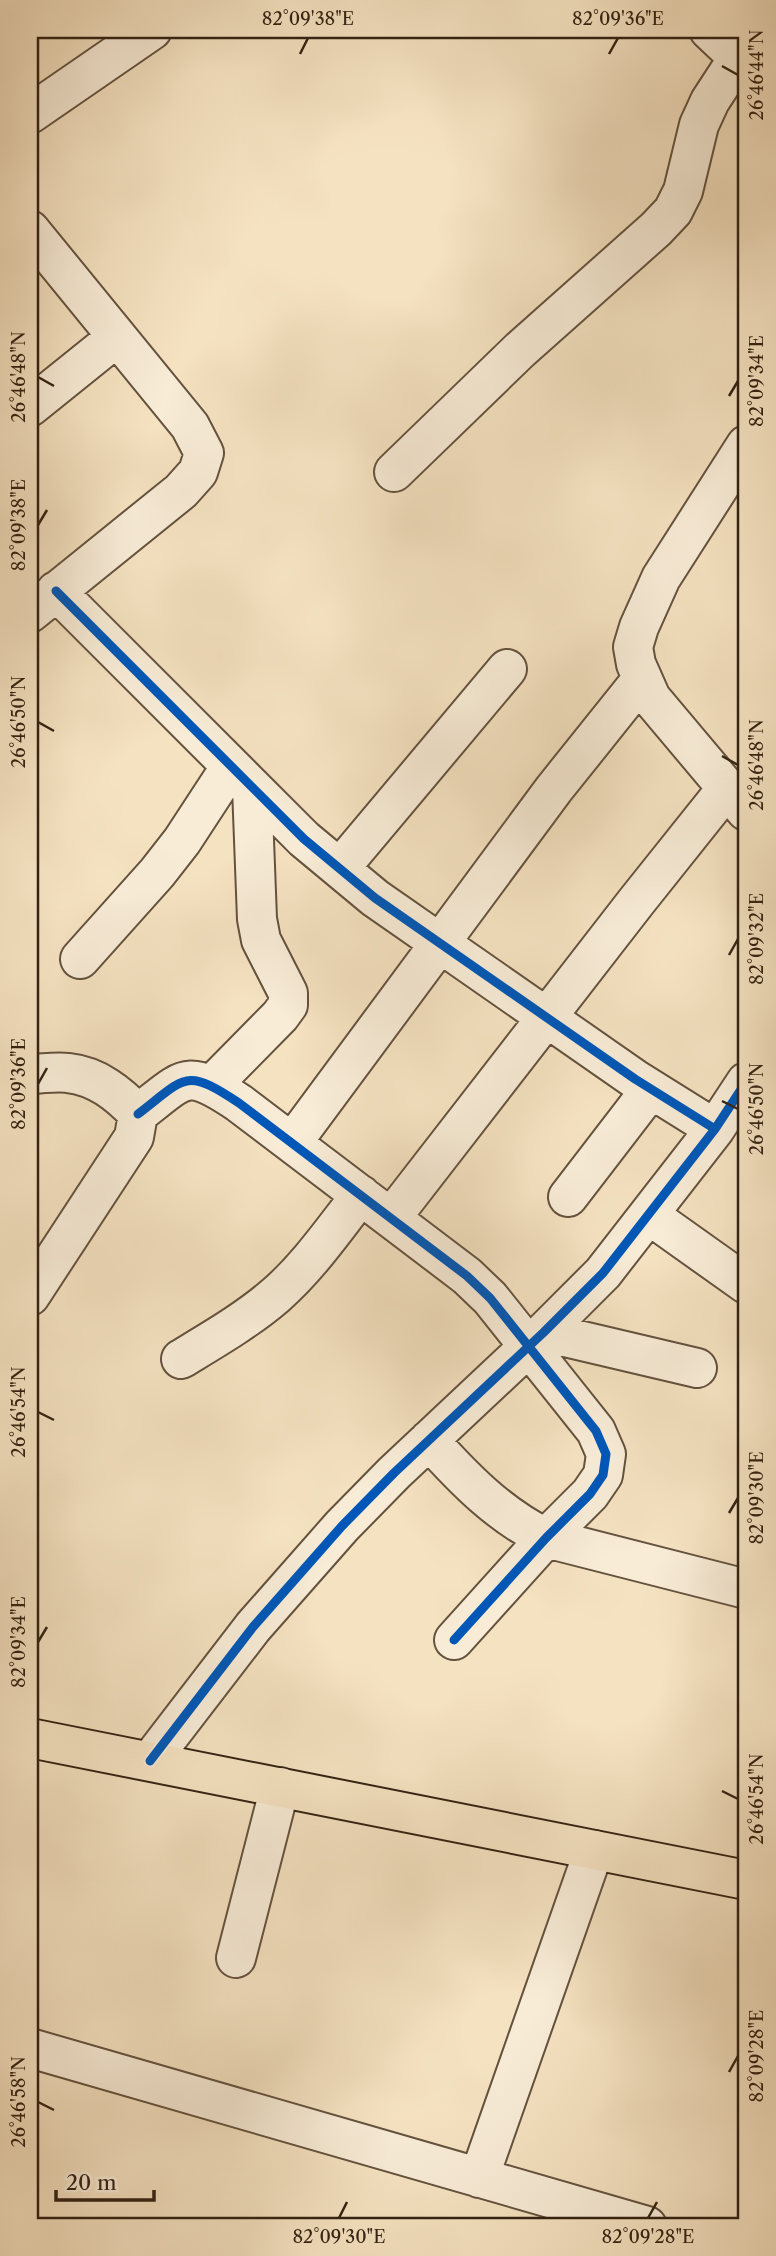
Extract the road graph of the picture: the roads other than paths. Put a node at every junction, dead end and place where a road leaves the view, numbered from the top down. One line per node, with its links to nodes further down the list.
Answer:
1 (152, 30): 4 (street)
2 (709, 30): 3 (street)
3 (742, 62): 9 (street)
4 (30, 114)
5 (30, 230): 6 (street)
6 (117, 337): 7 (street); 10 (street)
7 (30, 407)
8 (746, 444): 12 (street)
9 (394, 472)
10 (43, 602): 13 (street)
11 (507, 669): 15 (street)
12 (642, 679): 14 (street); 16 (street)
13 (241, 777): 15 (street); 17 (street); 21 (street)
14 (737, 799): 18 (street)
15 (340, 868): 16 (street)
16 (440, 944): 18 (street); 25 (street)
17 (80, 959)
18 (548, 1018): 22 (street); 29 (street)
19 (30, 1074): 23 (street)
20 (746, 1082): 24 (street)
21 (212, 1085): 23 (street); 25 (street)
22 (651, 1089): 24 (street); 27 (street)
23 (138, 1114): 31 (street)
24 (715, 1129): 28 (street)
25 (292, 1143): 26 (street)
26 (361, 1195): 29 (street); 33 (street)
27 (568, 1196)
28 (649, 1215): 30 (street); 32 (street)
29 (391, 1218): 32 (street)
30 (746, 1284)
31 (30, 1296)
32 (537, 1339): 34 (street); 35 (street); 36 (street)
33 (181, 1359)
34 (697, 1367)
35 (429, 1440): 36 (street); 40 (street)
36 (546, 1538): 37 (street); 38 (street)
37 (746, 1589)
38 (454, 1640)
39 (30, 1738): 40 (main road)
40 (150, 1761): 41 (main road)
41 (280, 1787): 42 (main road); 44 (street)
42 (594, 1850): 43 (main road); 46 (street)
43 (746, 1880)
44 (236, 1958)
45 (30, 2048): 46 (street)
46 (479, 2178): 47 (street)
47 (635, 2225)

